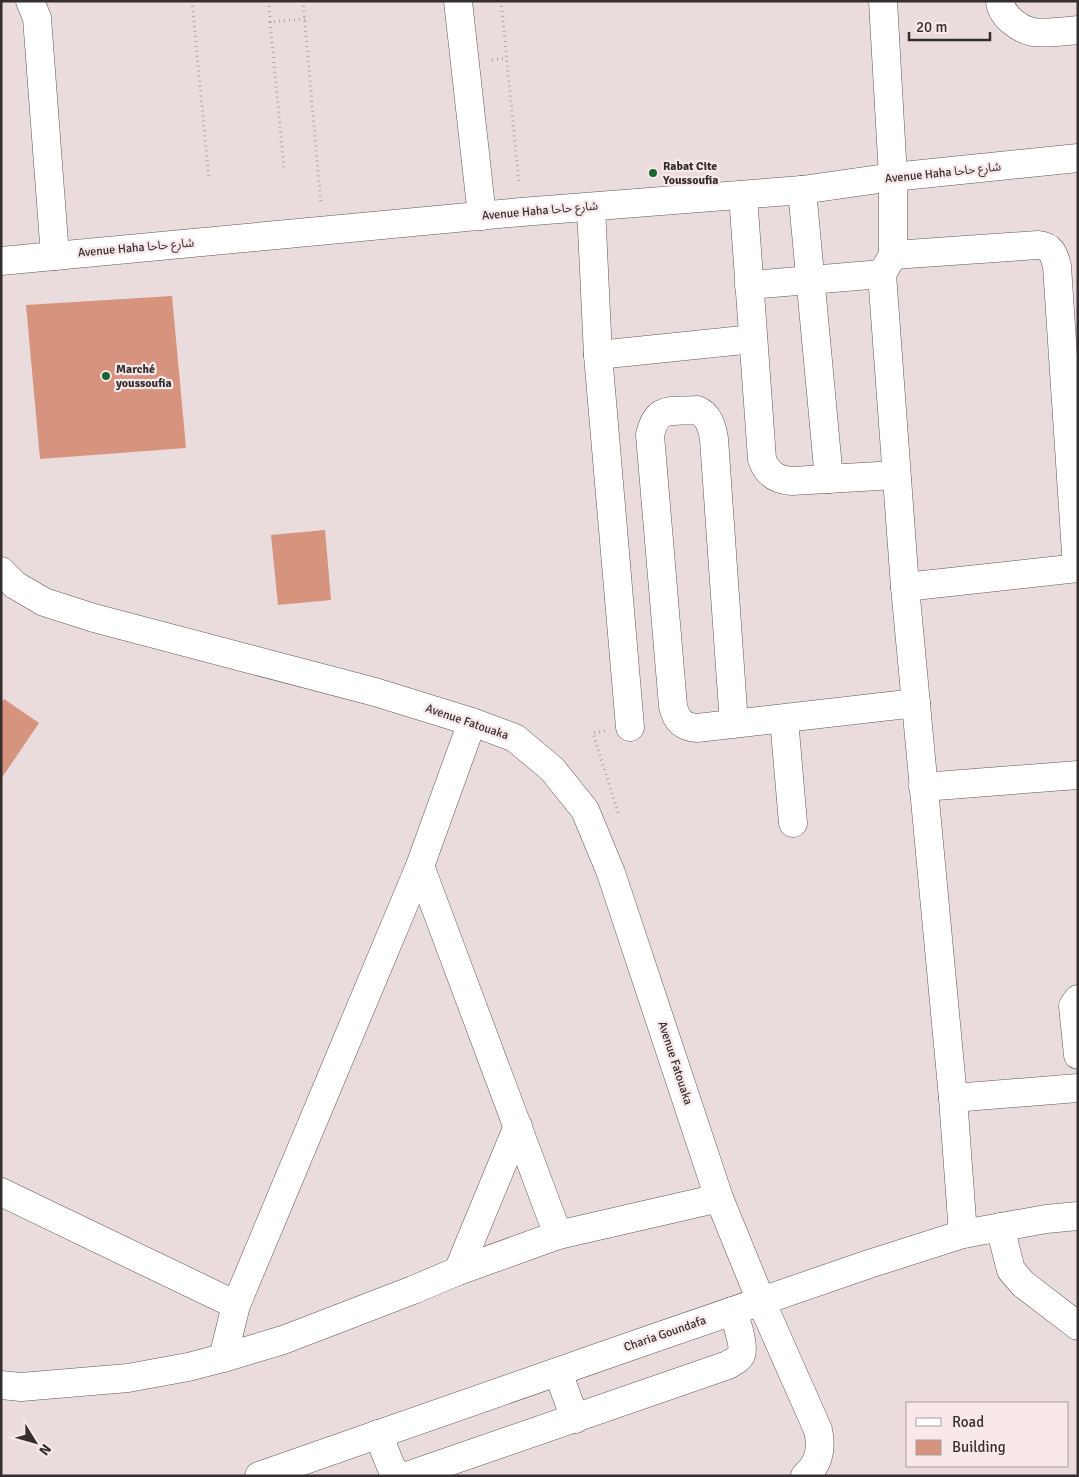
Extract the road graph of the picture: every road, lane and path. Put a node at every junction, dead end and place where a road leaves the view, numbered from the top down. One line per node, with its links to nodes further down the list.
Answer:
1 (30, 1): 22 (street)
2 (192, 1): 15 (path)
3 (269, 1): 10 (path)
4 (303, 1): 9 (path)
5 (458, 1): 20 (street)
6 (501, 1): 19 (path)
7 (883, 1): 14 (street)
8 (1000, 1): 11 (street)
9 (304, 19): 10 (path); 21 (path)
10 (270, 22): 13 (path)
11 (1078, 30)
12 (1078, 158): 14 (street, Avenue Haha شارع حاحا)
13 (284, 168)
14 (893, 177): 16 (street, Avenue Haha شارع حاحا); 24 (street)
15 (209, 180)
16 (802, 190): 17 (street, Avenue Haha شارع حاحا); 25 (street)
17 (743, 194): 18 (street, Avenue Haha شارع حاحا); 26 (street)
18 (591, 207): 19 (street, Avenue Haha شارع حاحا); 28 (street)
19 (521, 212): 20 (street, Avenue Haha شارع حاحا)
20 (482, 216): 21 (street, Avenue Haha شارع حاحا)
21 (323, 231): 22 (street, Avenue Haha شارع حاحا)
22 (55, 256): 23 (street, Avenue Haha شارع حاحا)
23 (1, 261)
24 (888, 265): 25 (street); 29 (street); 31 (street)
25 (811, 280): 26 (street); 30 (street)
26 (749, 285): 27 (street)
27 (753, 339): 28 (street); 30 (street)
28 (598, 355): 39 (street)
29 (896, 475): 30 (street); 34 (street)
30 (829, 479)
31 (1075, 492): 32 (street)
32 (1078, 568): 34 (street)
33 (1, 572): 37 (street, Avenue Fatouaka)
34 (905, 587): 35 (street)
35 (916, 703): 36 (street); 42 (street)
36 (784, 719): 38 (street); 43 (street)
37 (472, 722): 44 (street); 51 (street, Avenue Fatouaka)
38 (734, 724): 38 (street)
39 (617, 729): 40 (path)
40 (593, 733)
41 (1078, 775): 42 (street)
42 (923, 787): 48 (street)
43 (793, 823)
44 (420, 866): 49 (street); 58 (street)
45 (1078, 999): 46 (street)
46 (1078, 1055)
47 (1078, 1088): 48 (street)
48 (954, 1098): 54 (street)
49 (518, 1126): 55 (street); 56 (street)
50 (1, 1192): 58 (street)
51 (719, 1198): 55 (street); 57 (street, Avenue Fatouaka)
52 (1078, 1216): 53 (street, Charia Goundafa)
53 (1000, 1228): 54 (street, Charia Goundafa); 60 (street)
54 (963, 1234): 57 (street, Charia Goundafa)
55 (558, 1235): 56 (street)
56 (458, 1271): 61 (street)
57 (761, 1301): 59 (street, Charia Goundafa); 69 (street, Avenue Fatouaka)
58 (236, 1304): 61 (street)
59 (733, 1311): 62 (street, Charia Goundafa); 64 (street)
60 (1078, 1326)
61 (223, 1358): 63 (street)
62 (558, 1372): 64 (street); 65 (street, Charia Goundafa)
63 (1, 1385)
64 (575, 1419): 68 (street)
65 (378, 1434): 66 (street, Charia Goundafa); 67 (street)
66 (259, 1476)
67 (401, 1476)
68 (407, 1476)
69 (805, 1476)

